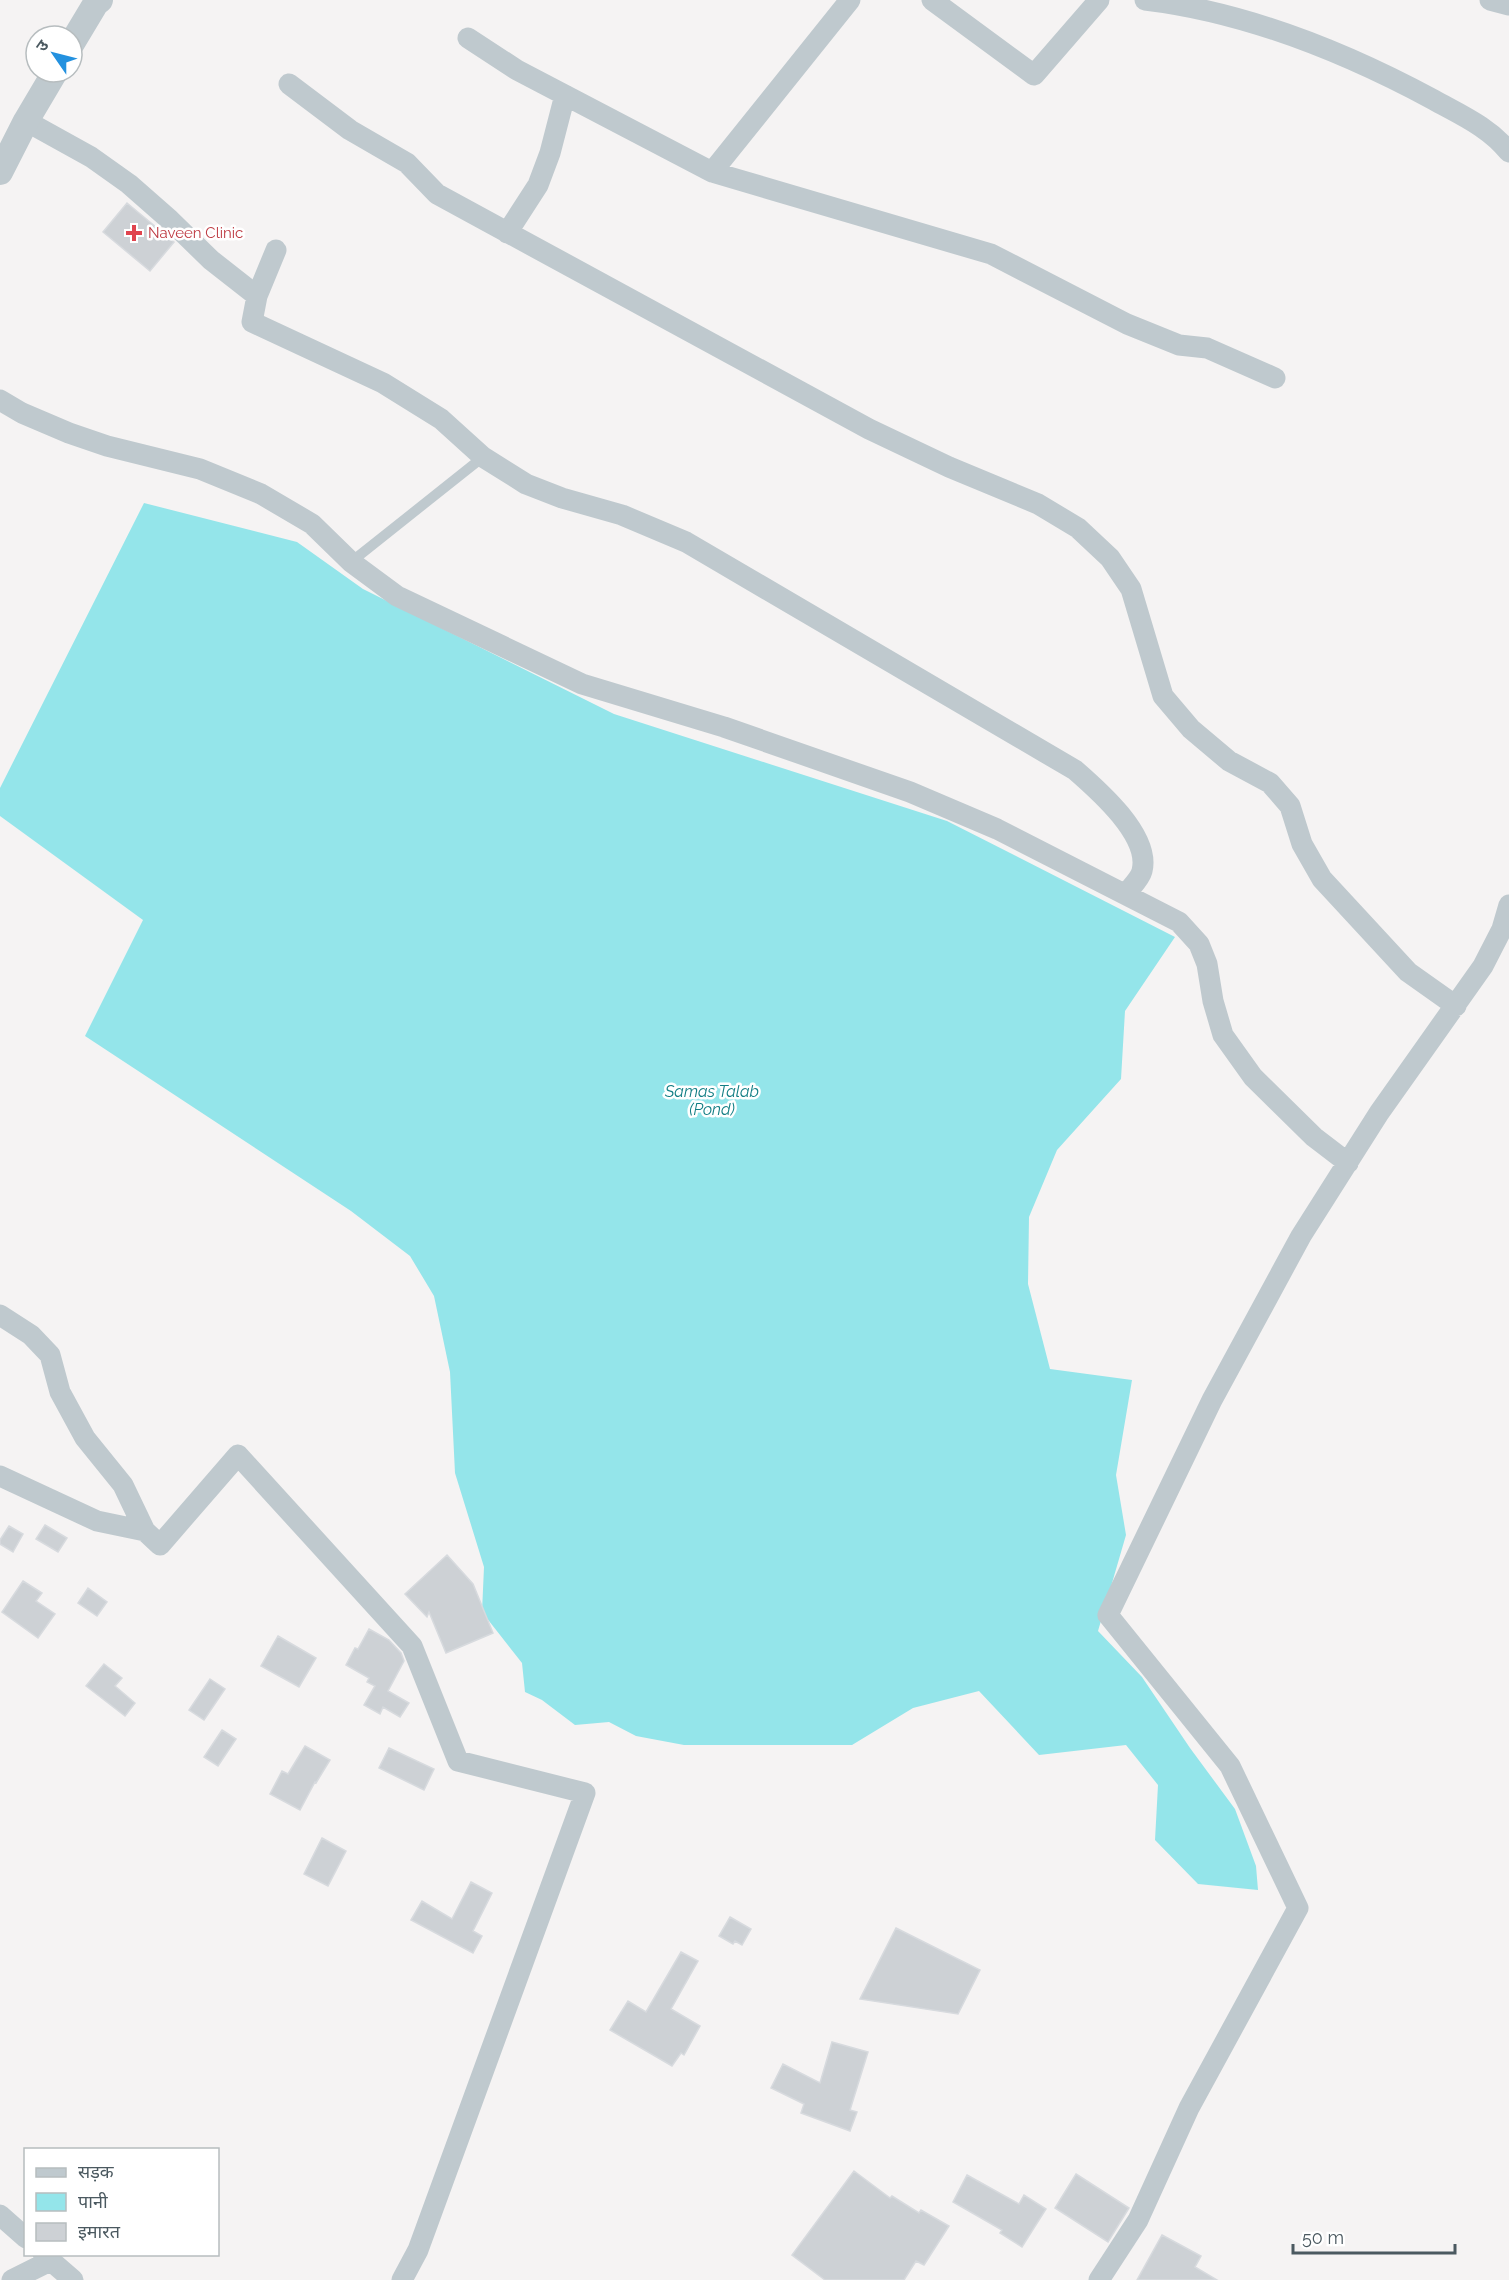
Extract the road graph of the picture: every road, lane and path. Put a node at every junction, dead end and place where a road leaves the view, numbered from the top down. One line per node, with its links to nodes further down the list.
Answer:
1 (100, 0): 8 (street)
2 (850, 0): 16 (street)
3 (932, 0): 4 (street)
4 (1099, 0)
5 (1145, 0): 14 (street)
6 (1490, 0): 7 (street)
7 (1509, 5)
8 (83, 24)
9 (468, 38): 12 (street)
10 (48, 84): 13 (street)
11 (289, 84): 17 (street)
12 (565, 95): 16 (street); 17 (street)
13 (26, 121): 15 (street); 19 (street)
14 (1509, 152)
15 (0, 172)
16 (712, 172): 20 (street)
17 (507, 233): 26 (street)
18 (276, 250): 19 (street)
19 (257, 296): 22 (street)
20 (1275, 378)
21 (0, 400): 23 (street)
22 (483, 457): 23 (lane); 24 (street)
23 (351, 562): 24 (street)
24 (1126, 894): 27 (street)
25 (1509, 905): 26 (street)
26 (1456, 1006): 27 (street)
27 (1348, 1162): 37 (street)
28 (0, 1315): 30 (street)
29 (0, 1476): 30 (street)
30 (145, 1531): 36 (street)
31 (0, 2215): 32 (street)
32 (24, 2236)
33 (46, 2258): 34 (street); 35 (street)
34 (12, 2280)
35 (73, 2280)
36 (402, 2280)
37 (1099, 2280)

